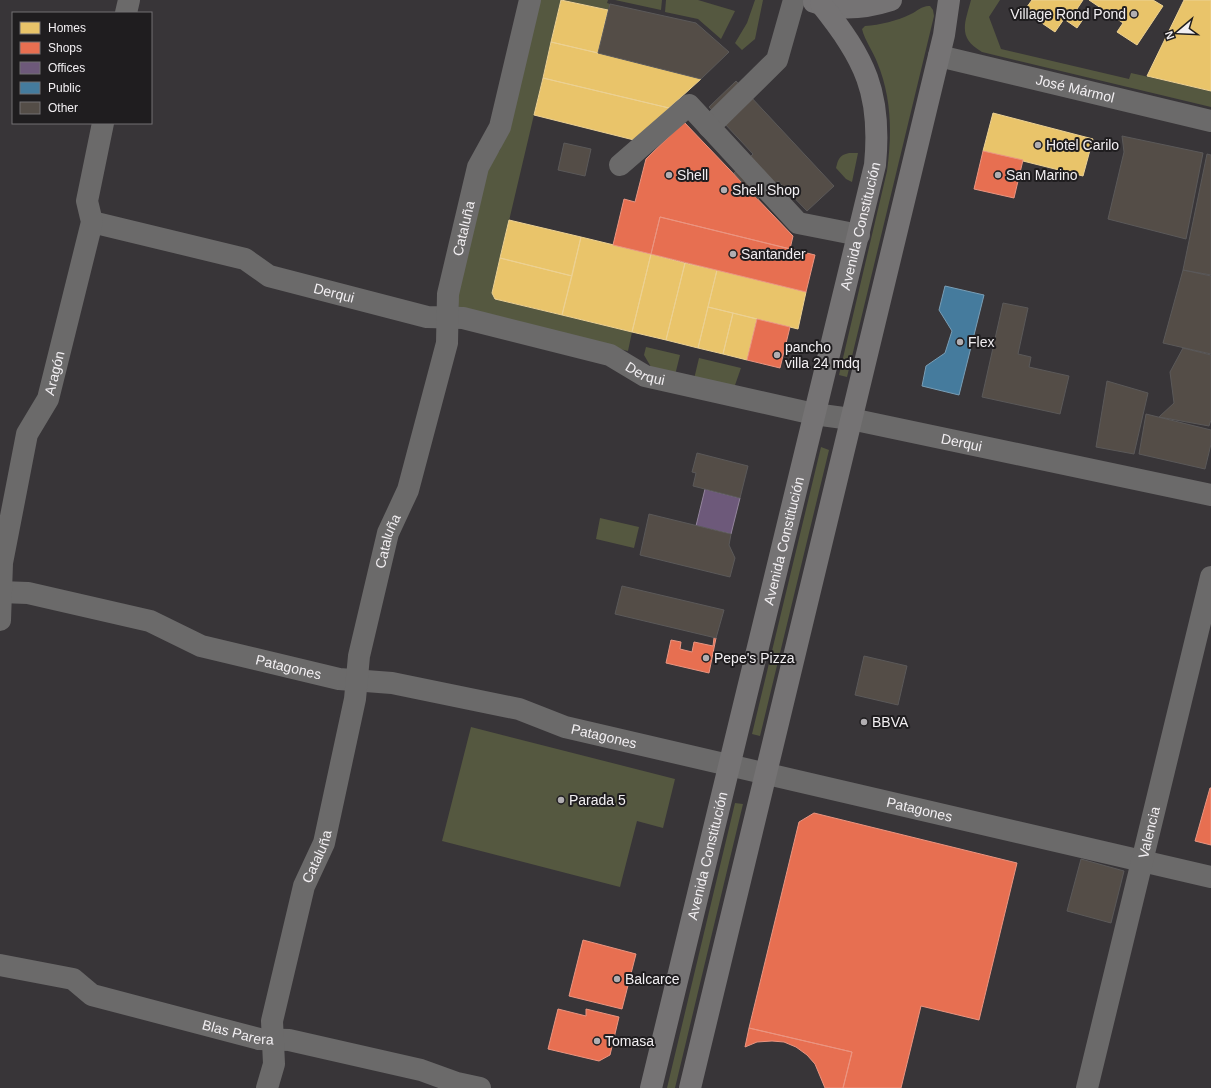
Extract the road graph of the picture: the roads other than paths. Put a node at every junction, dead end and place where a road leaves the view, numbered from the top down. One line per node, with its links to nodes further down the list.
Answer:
1 (129, 0): 7 (street)
2 (530, 0): 15 (street, Cataluña)
3 (794, 0): 11 (street)
4 (891, 0): 6 (main road)
5 (949, 0): 8 (main road)
6 (815, 2): 14 (main road, Avenida Constitución)
7 (126, 12)
8 (939, 56): 9 (street, José Mármol); 17 (main road)
9 (1211, 122)
10 (103, 124): 13 (street, Aragón)
11 (710, 127): 12 (street); 14 (street)
12 (620, 165)
13 (92, 222): 15 (street, Derqui); 20 (street, Aragón)
14 (859, 235): 16 (main road, Avenida Constitución)
15 (448, 318): 16 (street, Derqui); 22 (street, Cataluña)
16 (814, 414): 17 (street, Derqui); 23 (main road, Avenida Constitución)
17 (851, 419): 18 (street, Derqui); 24 (main road)
18 (1211, 496)
19 (1211, 577): 25 (street, Valencia)
20 (1, 592): 21 (street, Aragón); 22 (street, Patagones)
21 (0, 620)
22 (357, 680): 23 (street, Patagones); 28 (street, Cataluña)
23 (729, 764): 24 (street, Patagones); 31 (main road, Avenida Constitución)
24 (766, 773): 25 (street, Patagones); 32 (main road)
25 (1142, 860): 26 (street, Patagones); 33 (street, Valencia)
26 (1211, 877)
27 (0, 966): 28 (street, Blas Parera)
28 (273, 1040): 29 (street, Cataluña); 30 (street, Blas Parera)
29 (267, 1088)
30 (480, 1088)
31 (651, 1088)
32 (690, 1088)
33 (1087, 1088)

